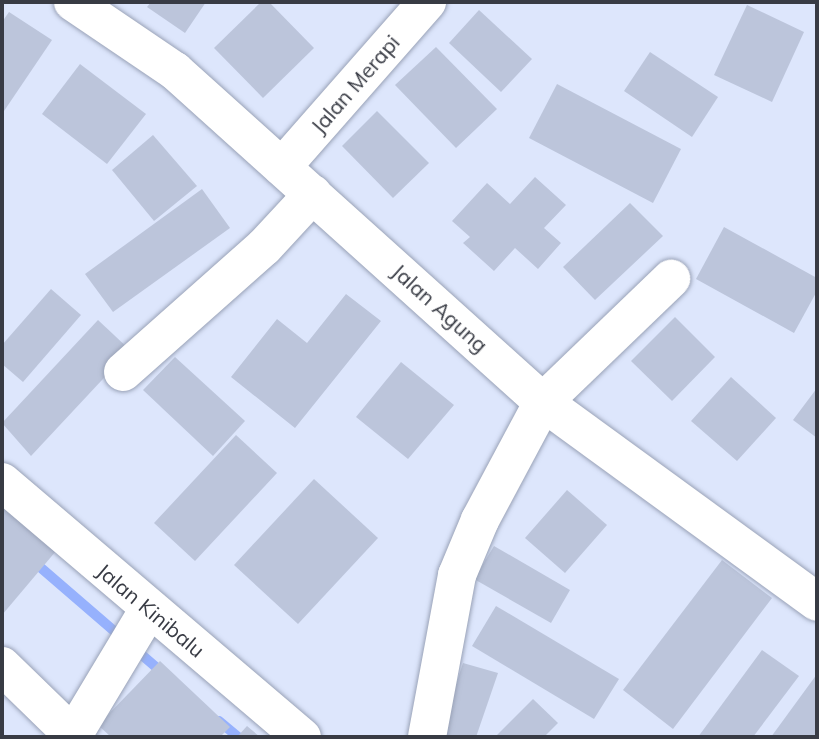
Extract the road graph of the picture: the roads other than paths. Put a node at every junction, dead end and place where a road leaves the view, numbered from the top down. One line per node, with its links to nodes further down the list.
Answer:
1 (73, 2): 3 (street, Jalan Agung)
2 (427, 2): 3 (street, Jalan Merapi)
3 (282, 167): 4 (street, Jalan Agung)
4 (313, 194): 6 (street); 7 (street, Jalan Agung)
5 (670, 279): 7 (street)
6 (123, 372)
7 (543, 402): 9 (street, Jalan Agung); 14 (street)
8 (2, 482): 10 (street, Jalan Kinibalu)
9 (817, 602)
10 (149, 609): 12 (street); 13 (street, Jalan Kinibalu)
11 (2, 666): 12 (street)
12 (73, 737)
13 (302, 737)
14 (427, 737)

